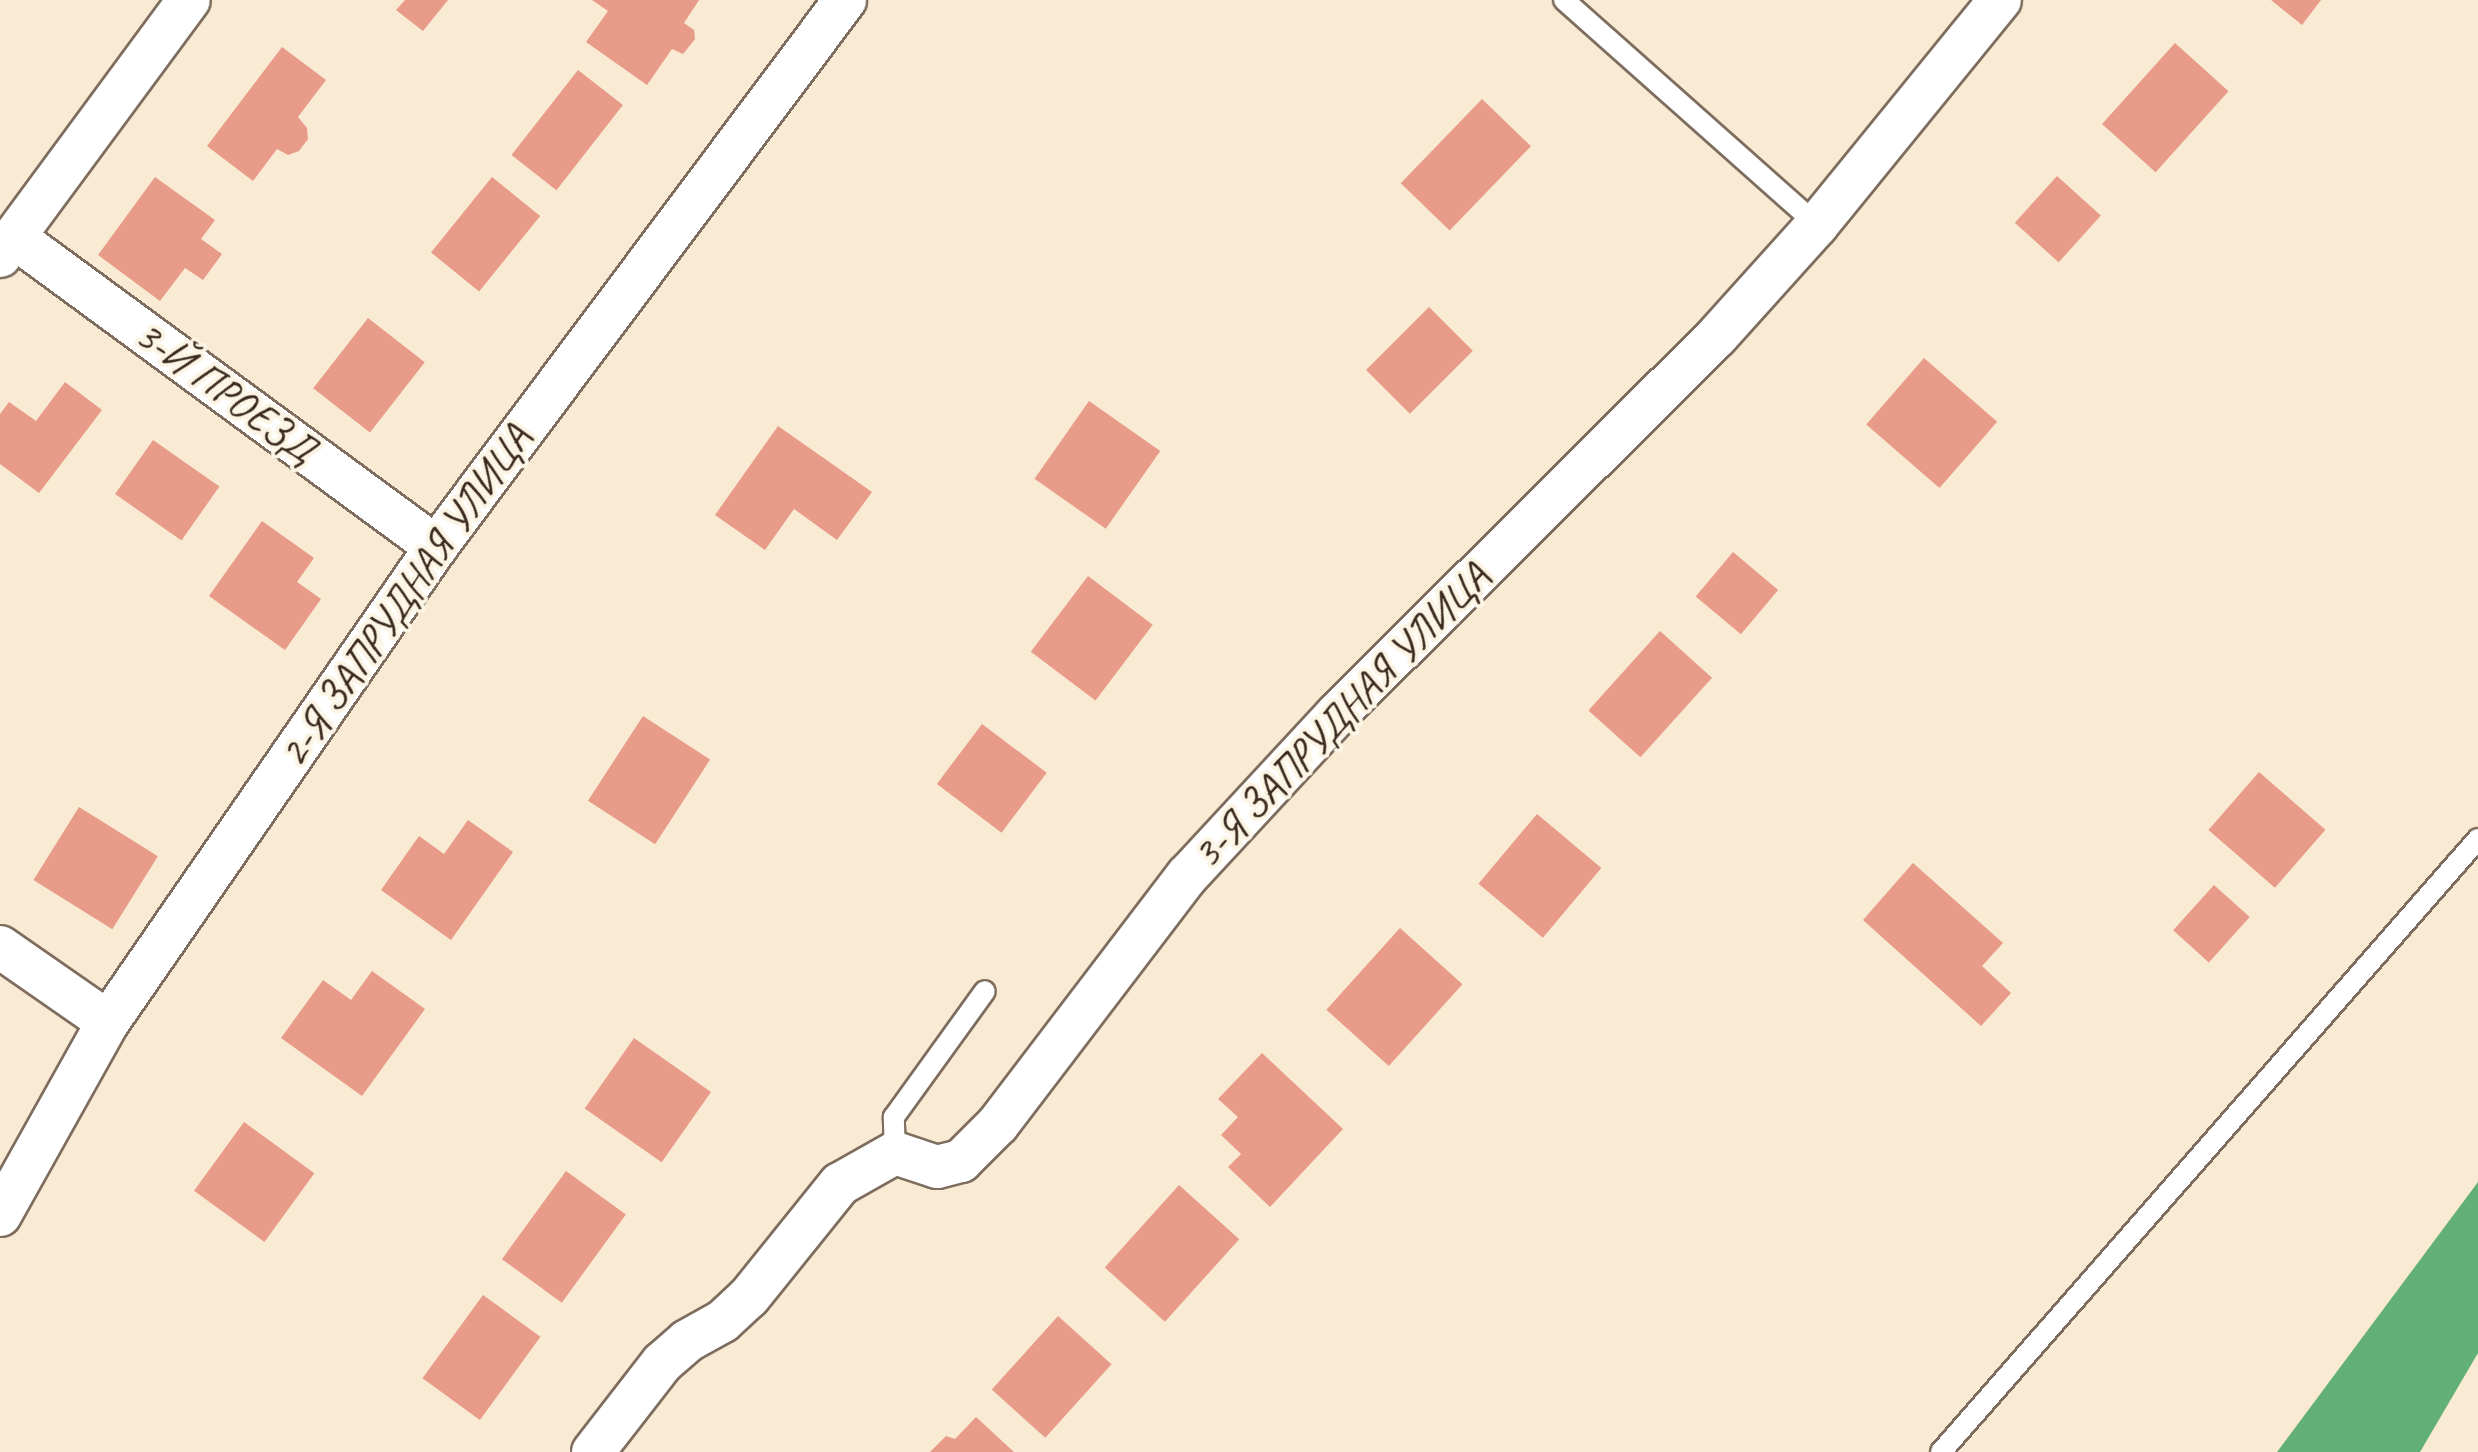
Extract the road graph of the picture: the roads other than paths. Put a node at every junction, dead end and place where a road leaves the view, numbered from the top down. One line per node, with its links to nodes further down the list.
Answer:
1 (188, 0): 6 (street)
2 (845, 0): 7 (street, 2-Я ЗАПРУДНАЯ УЛИЦА)
3 (1564, 0): 5 (lane)
4 (2000, 0): 5 (street, 3-Я ЗАПРУДНАЯ УЛИЦА)
5 (1816, 224): 12 (street, 3-Я ЗАПРУДНАЯ УЛИЦА)
6 (7, 247): 7 (street, 3-Й ПРОЕЗД)
7 (436, 546): 11 (street, 2-Я ЗАПРУДНАЯ УЛИЦА)
8 (2478, 839): 15 (lane)
9 (0, 947): 11 (street)
10 (985, 991): 12 (lane)
11 (108, 1022): 13 (street, 2-Я ЗАПРУДНАЯ УЛИЦА)
12 (895, 1153): 14 (street)
13 (0, 1215)
14 (593, 1452)
15 (1941, 1452)

